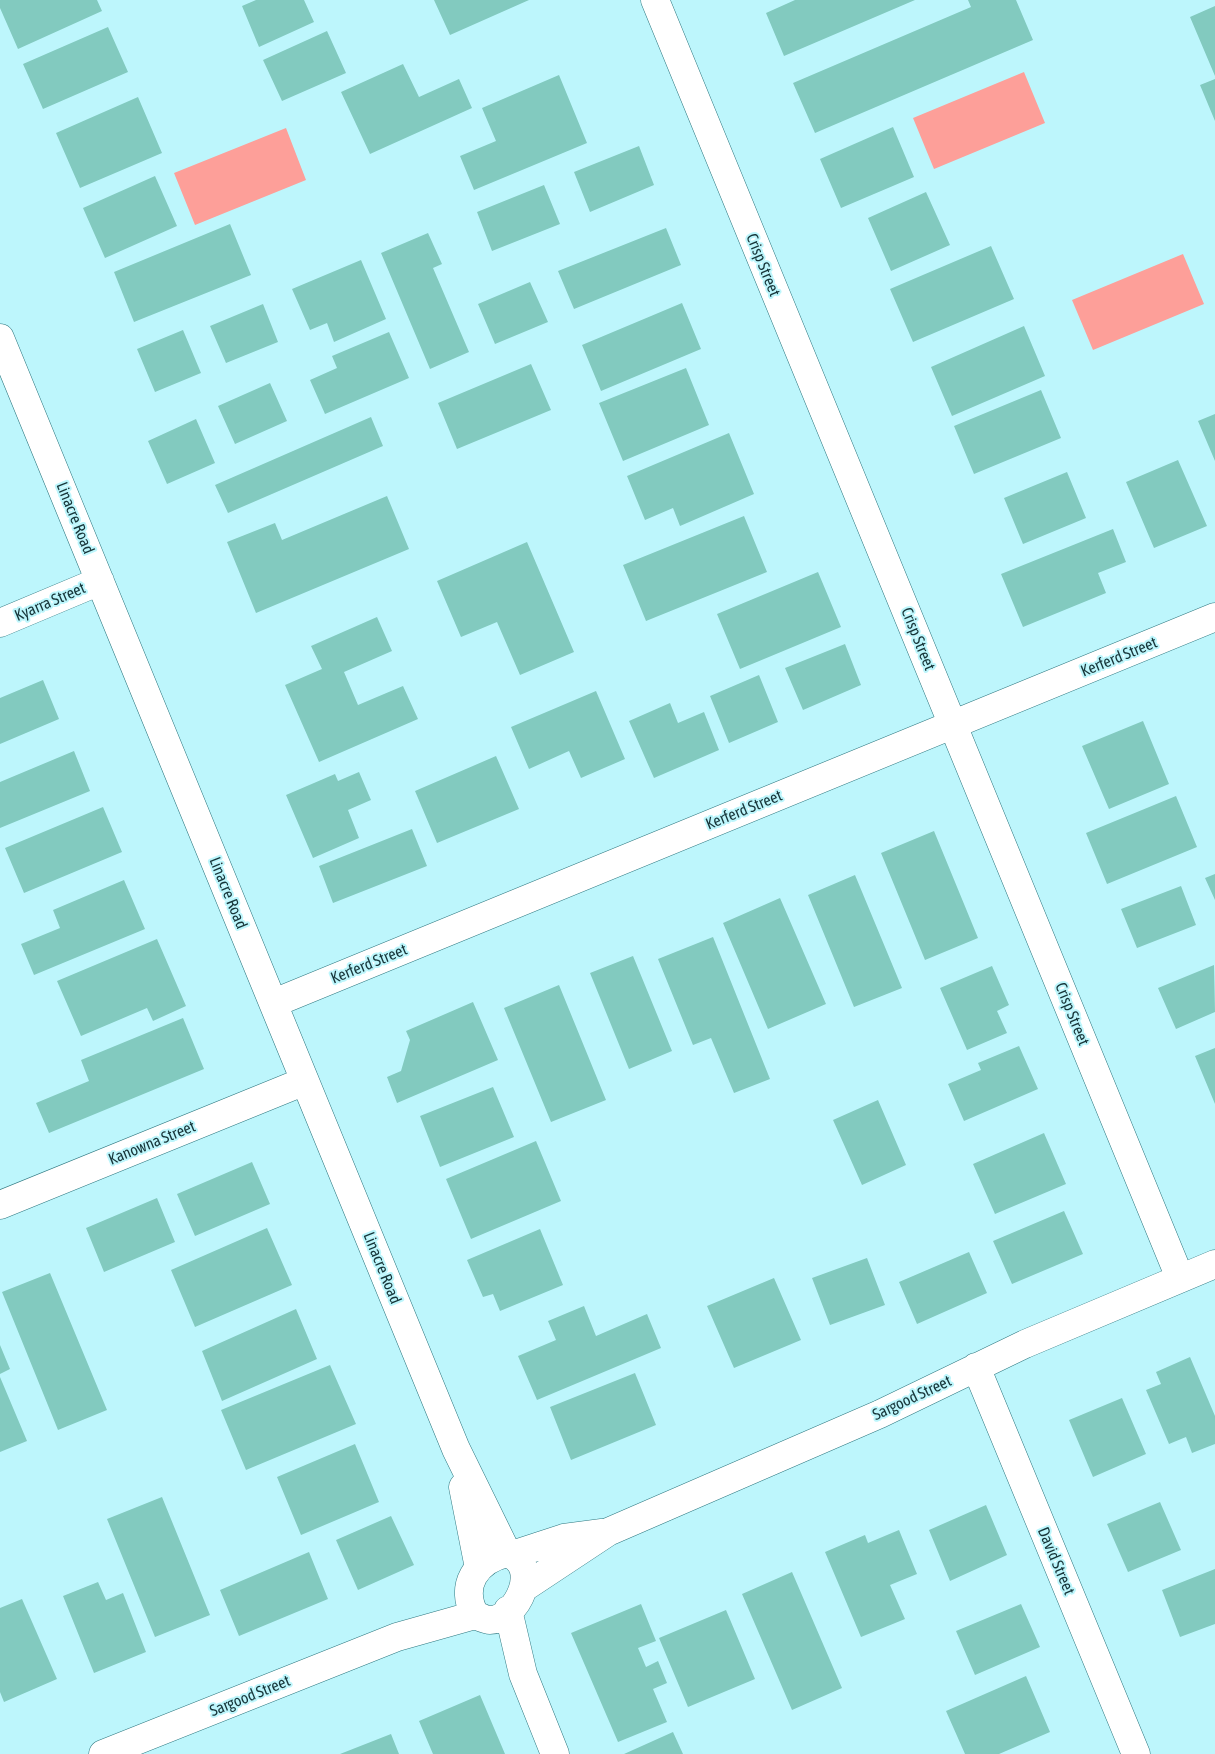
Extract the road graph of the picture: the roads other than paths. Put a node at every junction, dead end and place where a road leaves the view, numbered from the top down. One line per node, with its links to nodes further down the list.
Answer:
1 (654, 0): 6 (street, Crisp Street)
2 (0, 338): 3 (street, Linacre Road)
3 (100, 581): 5 (street, Kyarra Street); 7 (street, Linacre Road)
4 (1215, 617): 6 (street, Kerferd Street)
5 (0, 623)
6 (953, 725): 7 (street, Kerferd Street); 11 (street, Crisp Street)
7 (274, 1003): 8 (street, Linacre Road)
8 (305, 1081): 9 (street, Kanowna Street); 13 (street, Linacre Road)
9 (0, 1205)
10 (1215, 1264): 11 (street, Sargood Street)
11 (1180, 1278): 12 (street, Sargood Street)
12 (976, 1367): 14 (street, Sargood Street); 20 (street, David Street)
13 (456, 1449): 15 (street, Linacre Road); 17 (street, Linacre Road)
14 (608, 1532): 15 (street, Sargood Street); 16 (street, Sargood Street)
15 (510, 1554): 16 (street, Linacre Road); 17 (street, Sargood Street)
16 (525, 1587): 17 (street)
17 (484, 1601): 18 (street, Sargood Street); 19 (street, Linacre Road)
18 (103, 1754)
19 (555, 1754)
20 (1136, 1754)

